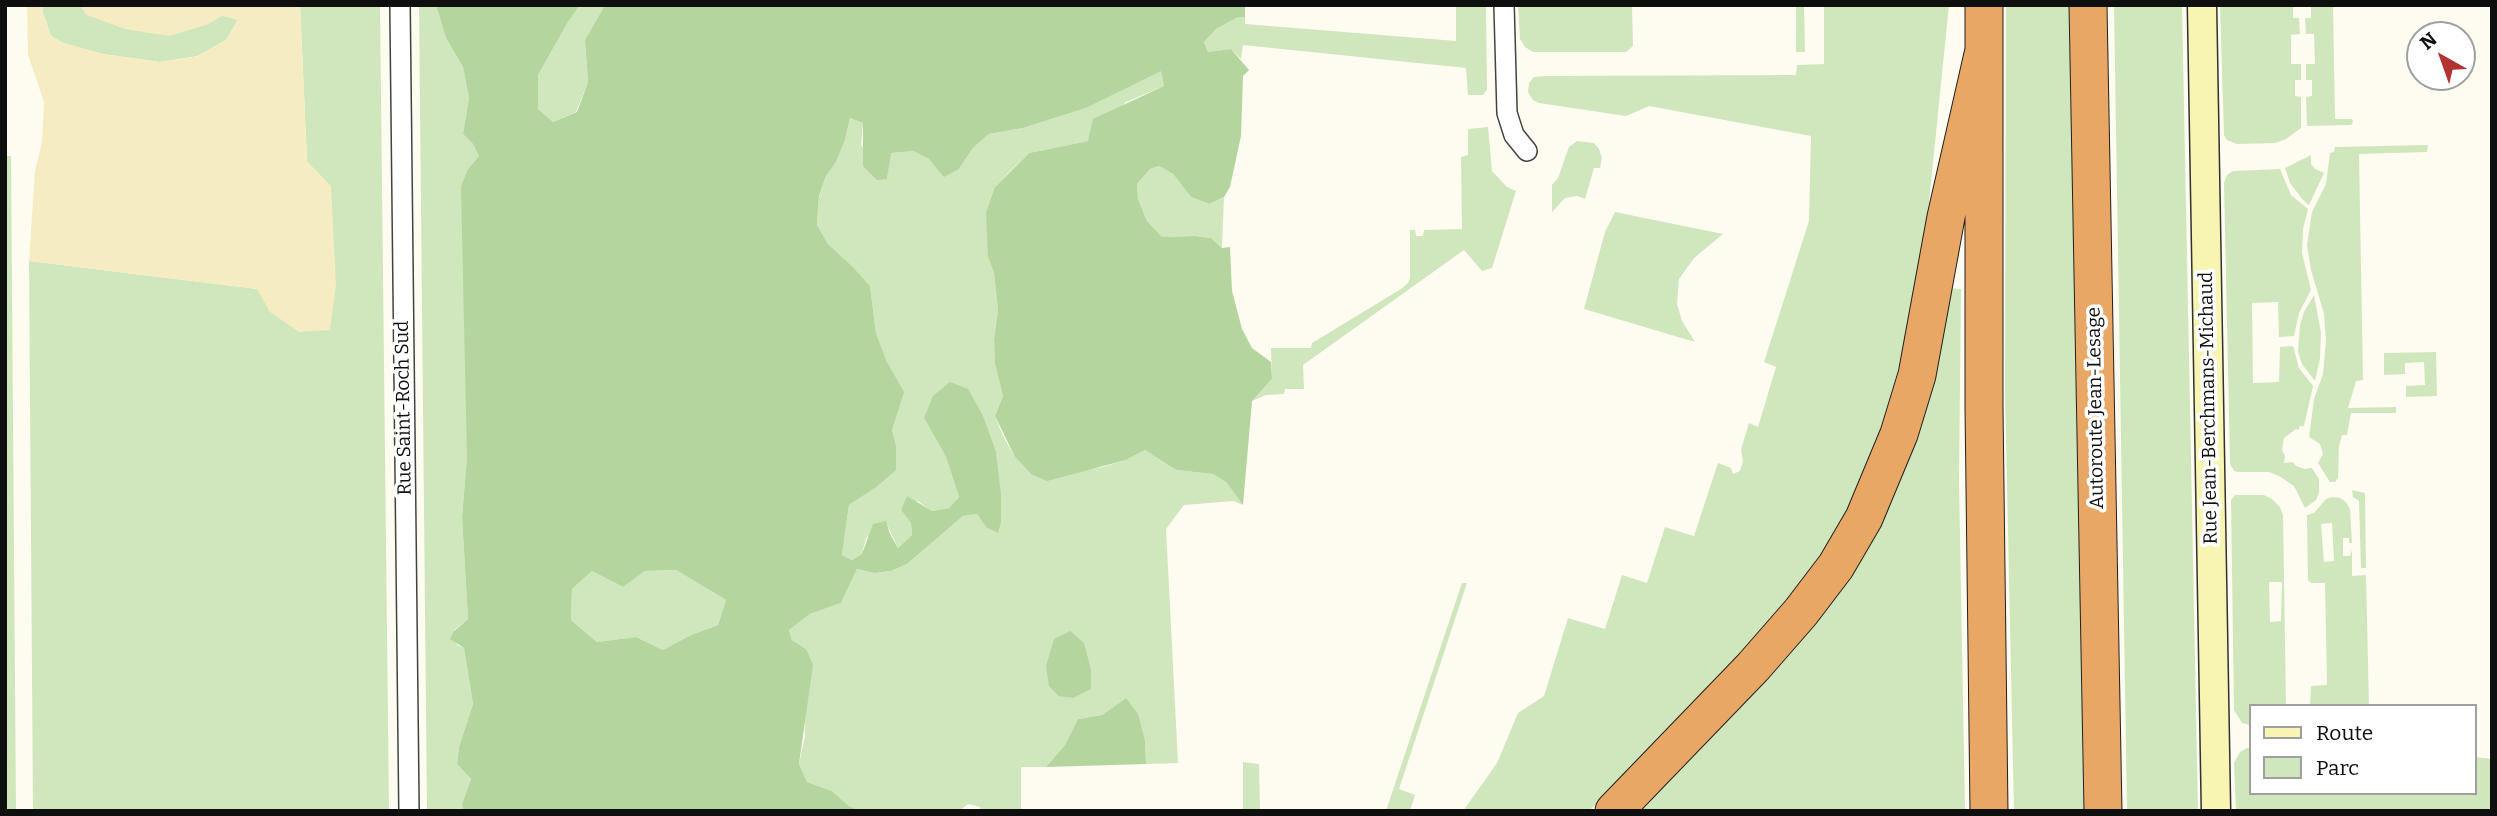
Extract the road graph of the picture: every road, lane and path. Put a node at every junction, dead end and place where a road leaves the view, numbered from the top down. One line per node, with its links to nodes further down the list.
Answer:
1 (400, 5): 8 (street, Rue Saint-Roch Sud)
2 (1504, 5): 7 (street)
3 (1984, 5): 6 (highway)
4 (2088, 5): 11 (highway, Autoroute Jean-Lesage)
5 (2202, 5): 12 (street, Rue Jean-Berchmans-Michaud)
6 (1984, 50): 9 (highway); 10 (highway)
7 (1527, 151)
8 (409, 811)
9 (1614, 811)
10 (1989, 811)
11 (2103, 811)
12 (2216, 811)

